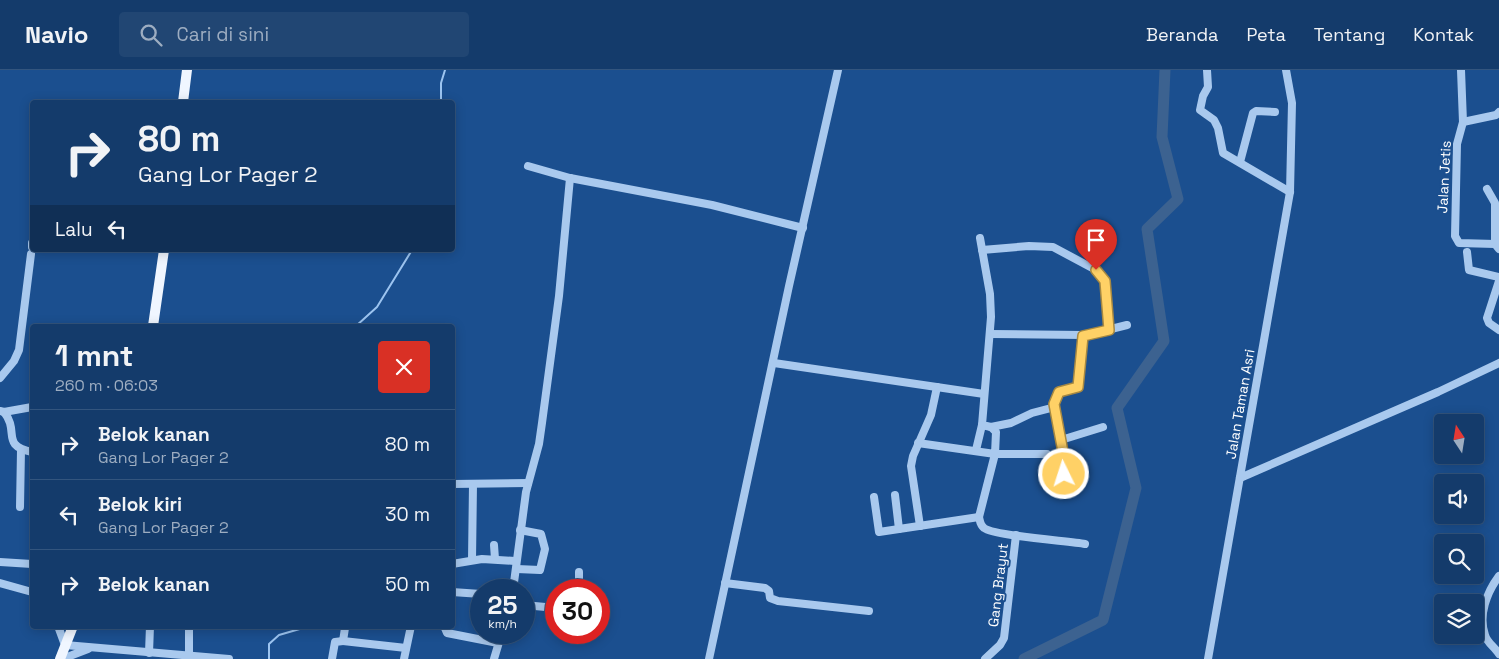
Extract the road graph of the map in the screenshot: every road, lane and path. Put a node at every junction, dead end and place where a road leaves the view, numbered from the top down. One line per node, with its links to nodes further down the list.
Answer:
1 (187, 70): 6 (main road)
2 (838, 70): 16 (street)
3 (1207, 70): 10 (street)
4 (1286, 70): 14 (street, Jalan Taman Asri)
5 (1461, 70): 9 (street, Jalan Jetis)
6 (183, 100)
7 (1275, 112): 10 (street)
8 (1499, 112): 9 (street)
9 (1463, 122): 18 (street, Jalan Jetis)
10 (1240, 162): 14 (street)
11 (528, 166): 12 (street)
12 (570, 178): 16 (street); 50 (street)
13 (1487, 189): 15 (street)
14 (1290, 192): 49 (street, Jalan Taman Asri)
15 (1497, 203): 18 (street)
16 (803, 228): 30 (street)
17 (980, 238): 19 (street)
18 (1497, 246)
19 (982, 250): 26 (street); 28 (street)
20 (32, 252): 32 (street)
21 (164, 252): 24 (main road)
22 (1467, 252): 23 (street)
23 (1499, 279): 27 (street)
24 (153, 324)
25 (1127, 326): 26 (street)
26 (1109, 330): 29 (street)
27 (1499, 330)
28 (990, 334): 29 (street); 34 (street)
29 (1083, 336): 36 (street)
30 (774, 363): 33 (street); 74 (street)
31 (1499, 363): 49 (street)
32 (0, 378)
33 (938, 388): 34 (street); 42 (street)
34 (984, 394): 38 (street)
35 (30, 407): 37 (street)
36 (1055, 407): 39 (street); 41 (street)
37 (2, 411): 43 (street)
38 (982, 425): 39 (street); 44 (street)
39 (991, 427): 46 (street)
40 (1103, 427): 41 (street)
41 (1061, 440): 48 (street)
42 (918, 443): 44 (street); 57 (street)
43 (21, 450): 45 (street); 55 (street)
44 (976, 450): 46 (street)
45 (30, 452)
46 (995, 454): 47 (street); 56 (street)
47 (1047, 454)
48 (1079, 477)
49 (1240, 478): 102 (street, Jalan Taman Asri)
50 (528, 483): 52 (street); 58 (street)
51 (455, 484): 52 (street)
52 (473, 484): 64 (street)
53 (895, 495): 59 (street)
54 (874, 497): 59 (street)
55 (20, 507)
56 (979, 517): 57 (street); 60 (street)
57 (920, 526): 59 (street)
58 (520, 530): 68 (street); 68 (street)
59 (899, 530)
60 (1016, 535): 61 (street); 101 (street, Gang Brayut)
61 (1085, 544)
62 (494, 545): 63 (street)
63 (494, 559): 64 (street); 68 (street)
64 (472, 560): 66 (street)
65 (0, 562): 67 (street)
66 (455, 563)
67 (30, 564)
68 (516, 565): 71 (street)
69 (579, 572): 72 (street)
70 (1499, 576): 92 (street)
71 (514, 579)
72 (579, 579)
73 (0, 583): 75 (street)
74 (725, 583): 78 (street); 100 (street)
75 (30, 591)
76 (455, 592): 77 (street)
77 (470, 593)
78 (869, 611)
79 (59, 629): 89 (street)
80 (72, 629): 89 (main road)
81 (150, 629): 93 (street)
82 (189, 629): 94 (street)
83 (345, 629): 87 (street)
84 (410, 629): 91 (street)
85 (445, 629): 86 (street)
86 (470, 638)
87 (343, 641): 91 (street); 97 (street)
88 (498, 644): 99 (street)
89 (65, 645): 90 (street); 95 (main road)
90 (92, 648): 93 (street); 95 (street)
91 (406, 648): 98 (street)
92 (1498, 652)
93 (149, 653): 94 (street)
94 (189, 656): 96 (street)
95 (61, 659)
96 (229, 659)
97 (332, 659)
98 (404, 659)
99 (494, 659)
100 (709, 659)
101 (985, 659)
102 (1208, 659)

